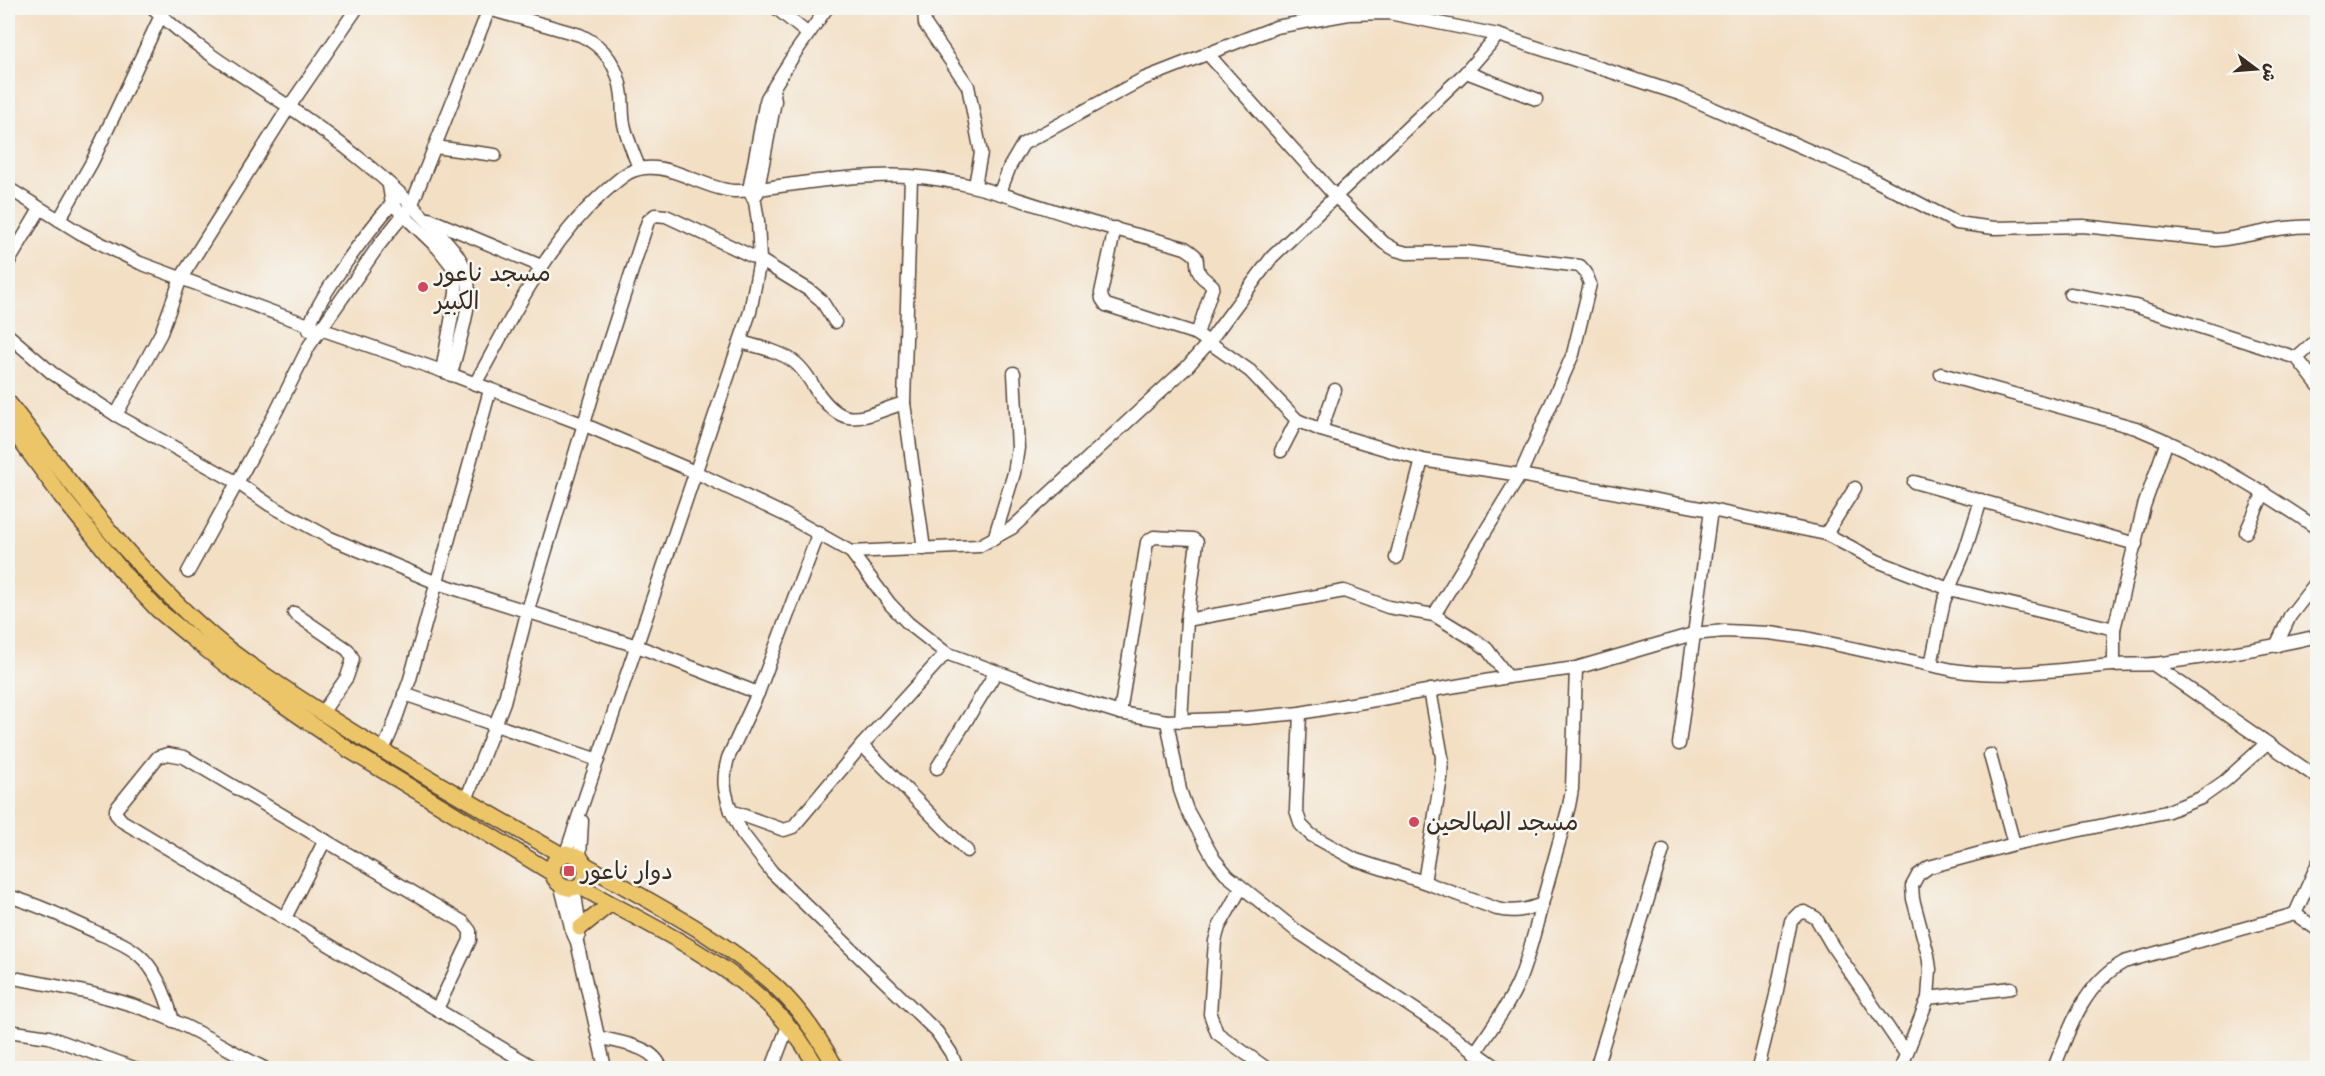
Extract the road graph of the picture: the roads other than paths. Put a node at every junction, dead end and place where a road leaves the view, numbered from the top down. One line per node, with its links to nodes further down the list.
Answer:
1 (357, 8): 12 (street)
2 (487, 8): 13 (street); 15 (street)
3 (776, 8): 7 (street)
4 (827, 8): 7 (street)
5 (924, 8): 17 (street)
6 (159, 10): 12 (street); 30 (street)
7 (808, 34): 21 (street)
8 (1498, 35): 9 (street); 10 (street); 31 (street)
9 (1207, 53): 22 (street); 24 (street)
10 (1466, 72): 11 (street); 24 (street)
11 (1536, 99)
12 (289, 107): 18 (street); 36 (street)
13 (435, 147): 14 (street); 20 (street)
14 (495, 155)
15 (639, 168): 21 (street); 35 (street)
16 (911, 177): 17 (street); 21 (street); 56 (street)
17 (975, 185): 22 (street)
18 (389, 186): 23 (street); 25 (street)
19 (8, 188): 27 (street)
20 (418, 188): 23 (street); 26 (street)
21 (754, 189): 33 (street)
22 (1000, 192): 32 (street)
23 (402, 194): 25 (street); 26 (street)
24 (1335, 196): 45 (street); 66 (street)
25 (392, 204): 28 (street); 39 (street)
26 (412, 204): 28 (street); 29 (street)
27 (40, 209): 30 (street); 34 (street)
28 (403, 215): 40 (street); 48 (street)
29 (423, 216): 35 (street); 48 (street)
30 (59, 220): 36 (street)
31 (2318, 227)
32 (1115, 228): 41 (street); 41 (street)
33 (760, 260): 38 (street); 44 (street); 60 (street)
34 (8, 263)
35 (541, 266): 51 (street)
36 (182, 278): 39 (street); 57 (street)
37 (2070, 294): 47 (street)
38 (835, 322)
39 (310, 324): 40 (street); 46 (street)
40 (323, 328): 46 (street); 48 (street)
41 (1197, 334): 45 (street)
42 (8, 335): 57 (street)
43 (2318, 339): 47 (street)
44 (741, 342): 56 (street); 65 (street)
45 (1209, 342): 58 (street); 77 (street)
46 (309, 346): 68 (street)
47 (2297, 358): 52 (street)
48 (447, 373): 51 (street)
49 (1014, 374): 77 (street)
50 (1941, 374): 62 (street)
51 (475, 384): 53 (street)
52 (2318, 385)
53 (490, 390): 60 (street); 84 (street)
54 (1335, 390): 61 (street)
55 (8, 402): 105 (main road)
56 (904, 403): 79 (street)
57 (116, 415): 68 (street)
58 (1297, 420): 61 (street); 63 (street)
59 (8, 424): 127 (main road)
60 (585, 425): 65 (street); 87 (street)
61 (1321, 430): 64 (street)
62 (2167, 441): 70 (street); 78 (street)
63 (1281, 451)
64 (1422, 460): 66 (street); 81 (street)
65 (695, 472): 74 (street); 93 (street)
66 (1520, 475): 72 (street); 88 (street)
67 (1914, 482): 71 (street)
68 (238, 483): 82 (street); 84 (street)
69 (1855, 488): 76 (street)
70 (2264, 492): 73 (street); 75 (street)
71 (1981, 500): 78 (street); 85 (street)
72 (1711, 510): 76 (street); 91 (street)
73 (2318, 528)
74 (819, 532): 80 (street); 103 (street)
75 (2246, 532)
76 (1826, 534): 85 (street)
77 (994, 539): 79 (street)
78 (2136, 544): 90 (street)
79 (924, 549): 80 (street)
80 (851, 552): 95 (street)
81 (1396, 558)
82 (188, 572)
83 (2318, 580): 94 (street)
84 (437, 583): 87 (street); 104 (street)
85 (1949, 589): 90 (street); 97 (street)
86 (294, 613): 105 (street)
87 (527, 613): 93 (street); 110 (street)
88 (1434, 615): 89 (street); 101 (street)
89 (1187, 620): 106 (street); 108 (street)
90 (2114, 629): 98 (street)
91 (1693, 634): 97 (street); 99 (street); 112 (street)
92 (2318, 636): 94 (street)
93 (637, 646): 103 (street); 116 (street)
94 (2276, 646): 96 (street)
95 (946, 653): 100 (street); 113 (street)
96 (2152, 664): 98 (street); 111 (street)
97 (1931, 665): 98 (street)
98 (2114, 665)
99 (1576, 668): 101 (street); 133 (street)
100 (996, 672): 106 (street); 117 (street)
101 (1508, 677): 102 (street)
102 (1430, 690): 107 (street); 128 (street)
103 (758, 693): 120 (street)
104 (404, 694): 110 (street); 114 (street)
105 (322, 713): 114 (main road)
106 (1120, 713): 109 (street)
107 (1300, 713): 108 (street); 128 (street)
108 (1181, 721): 109 (street)
109 (1167, 722): 130 (street)
110 (494, 725): 116 (street); 119 (street)
111 (2267, 743): 118 (street); 122 (street)
112 (1679, 744)
113 (862, 745): 120 (street); 124 (street)
114 (382, 752): 119 (main road)
115 (1990, 755): 122 (street)
116 (598, 760): 125 (street)
117 (937, 768)
118 (2318, 778)
119 (466, 800): 125 (main road)
120 (731, 811): 156 (street)
121 (326, 840): 135 (street); 135 (street); 141 (street)
122 (2014, 844): 140 (street)
123 (1662, 850): 159 (street)
124 (967, 851)
125 (573, 857): 127 (main road); 129 (main road); 155 (main road)
126 (2318, 863): 134 (street)
127 (552, 873): 129 (main road)
128 (1424, 882): 133 (street)
129 (571, 887): 132 (main road); 137 (street)
130 (1241, 888): 146 (street); 157 (street)
131 (8, 896): 142 (street)
132 (610, 904): 137 (main road); 143 (main road)
133 (1542, 904): 146 (street)
134 (2295, 914): 136 (street); 162 (street)
135 (285, 918): 141 (street)
136 (2318, 930)
137 (579, 935): 145 (street)
138 (8, 977): 142 (street)
139 (2011, 988): 140 (street)
140 (1928, 998): 147 (street)
141 (437, 1009): 150 (street)
142 (174, 1021): 149 (street)
143 (788, 1026): 153 (street); 154 (main road)
144 (8, 1030): 148 (street)
145 (598, 1037): 151 (street); 152 (street)
146 (1474, 1053): 158 (street)
147 (1906, 1054): 160 (street); 161 (street)
148 (134, 1068)
149 (264, 1068)
150 (536, 1068)
151 (605, 1068)
152 (661, 1068)
153 (772, 1068)
154 (817, 1068)
155 (836, 1068)
156 (957, 1068)
157 (1266, 1068)
158 (1498, 1068)
159 (1596, 1068)
160 (1758, 1068)
161 (1901, 1068)
162 (2054, 1068)

